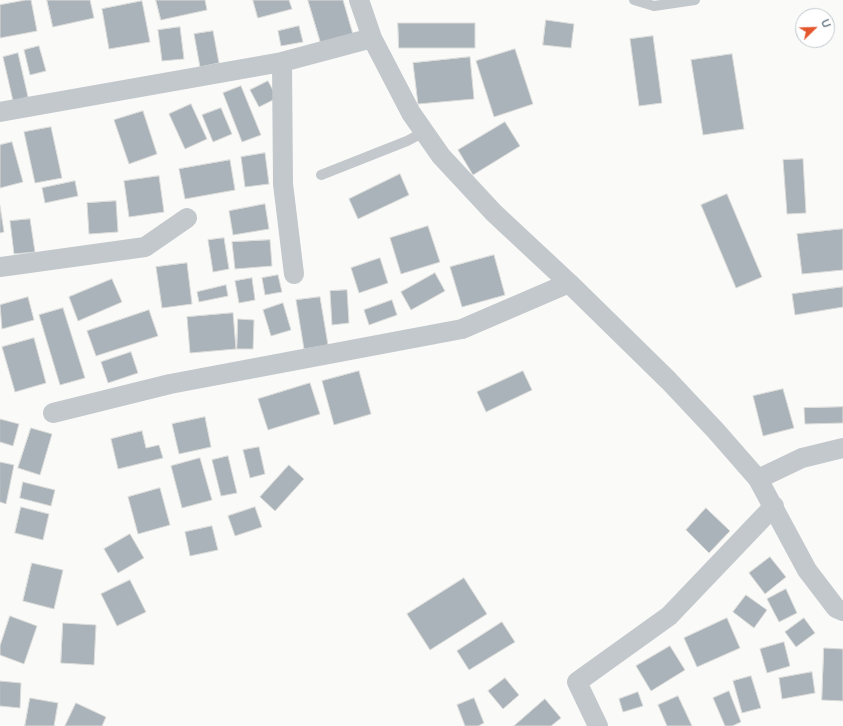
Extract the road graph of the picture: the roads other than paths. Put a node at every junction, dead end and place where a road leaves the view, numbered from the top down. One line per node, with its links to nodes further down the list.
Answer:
1 (358, 0): 4 (street)
2 (634, 0): 3 (lane)
3 (695, 0)
4 (372, 38): 5 (street); 7 (street)
5 (282, 62): 6 (street); 11 (street)
6 (0, 112)
7 (424, 132): 8 (lane); 12 (street)
8 (321, 175)
9 (187, 218): 10 (street)
10 (0, 268)
11 (294, 274)
12 (569, 283): 13 (street); 15 (street)
13 (53, 413)
14 (843, 448): 15 (street)
15 (758, 480): 16 (street)
16 (774, 506): 17 (street); 18 (street)
17 (843, 611)
18 (598, 726)

